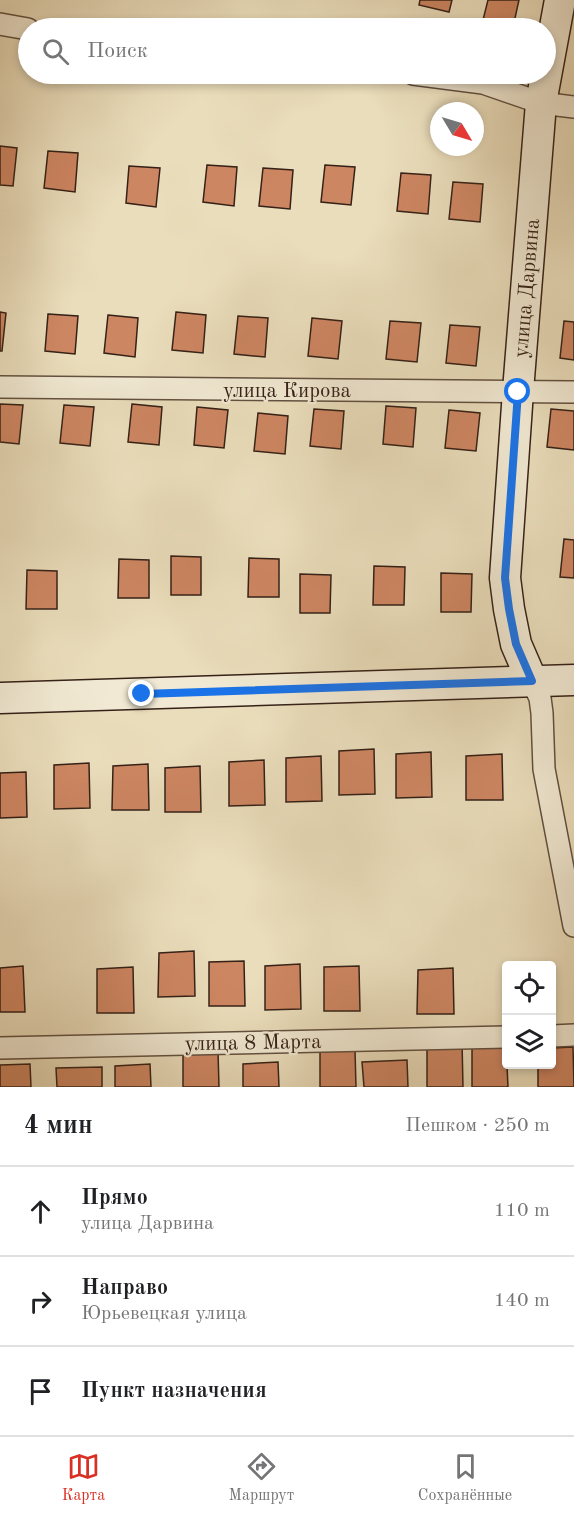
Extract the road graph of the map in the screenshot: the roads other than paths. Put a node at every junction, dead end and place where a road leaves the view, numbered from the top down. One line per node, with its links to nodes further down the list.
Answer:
1 (560, 0): 2 (street, улица Дарвина)
2 (556, 22)
3 (0, 24): 4 (street)
4 (18, 27)
5 (486, 84): 7 (street)
6 (545, 84): 7 (street, улица Дарвина)
7 (541, 103): 8 (street); 10 (street, улица Дарвина)
8 (574, 107)
9 (0, 387): 10 (street, улица Кирова)
10 (518, 392): 11 (street, улица Кирова); 13 (street, улица Дарвина)
11 (574, 392)
12 (574, 680): 13 (street)
13 (532, 681): 14 (street); 15 (street)
14 (0, 698)
15 (574, 926)
16 (574, 1035): 17 (street)
17 (556, 1036)
18 (502, 1037): 19 (street, улица 8 Марта)
19 (0, 1048)

